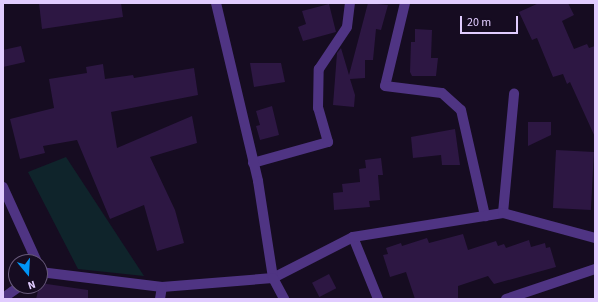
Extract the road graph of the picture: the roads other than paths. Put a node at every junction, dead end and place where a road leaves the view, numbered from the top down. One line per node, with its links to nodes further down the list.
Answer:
1 (216, 3): 5 (street)
2 (350, 3): 5 (street)
3 (405, 3): 8 (street)
4 (514, 94): 7 (street)
5 (253, 163): 14 (street)
6 (3, 187): 11 (street)
7 (504, 213): 8 (street); 10 (street)
8 (485, 216): 9 (street)
9 (353, 237): 14 (street); 18 (street)
10 (595, 238)
11 (34, 254)
12 (48, 269): 15 (street)
13 (595, 270): 19 (street)
14 (273, 278): 15 (street); 17 (street)
15 (162, 287): 16 (street)
16 (160, 299)
17 (284, 299)
18 (378, 299)
19 (506, 299)

